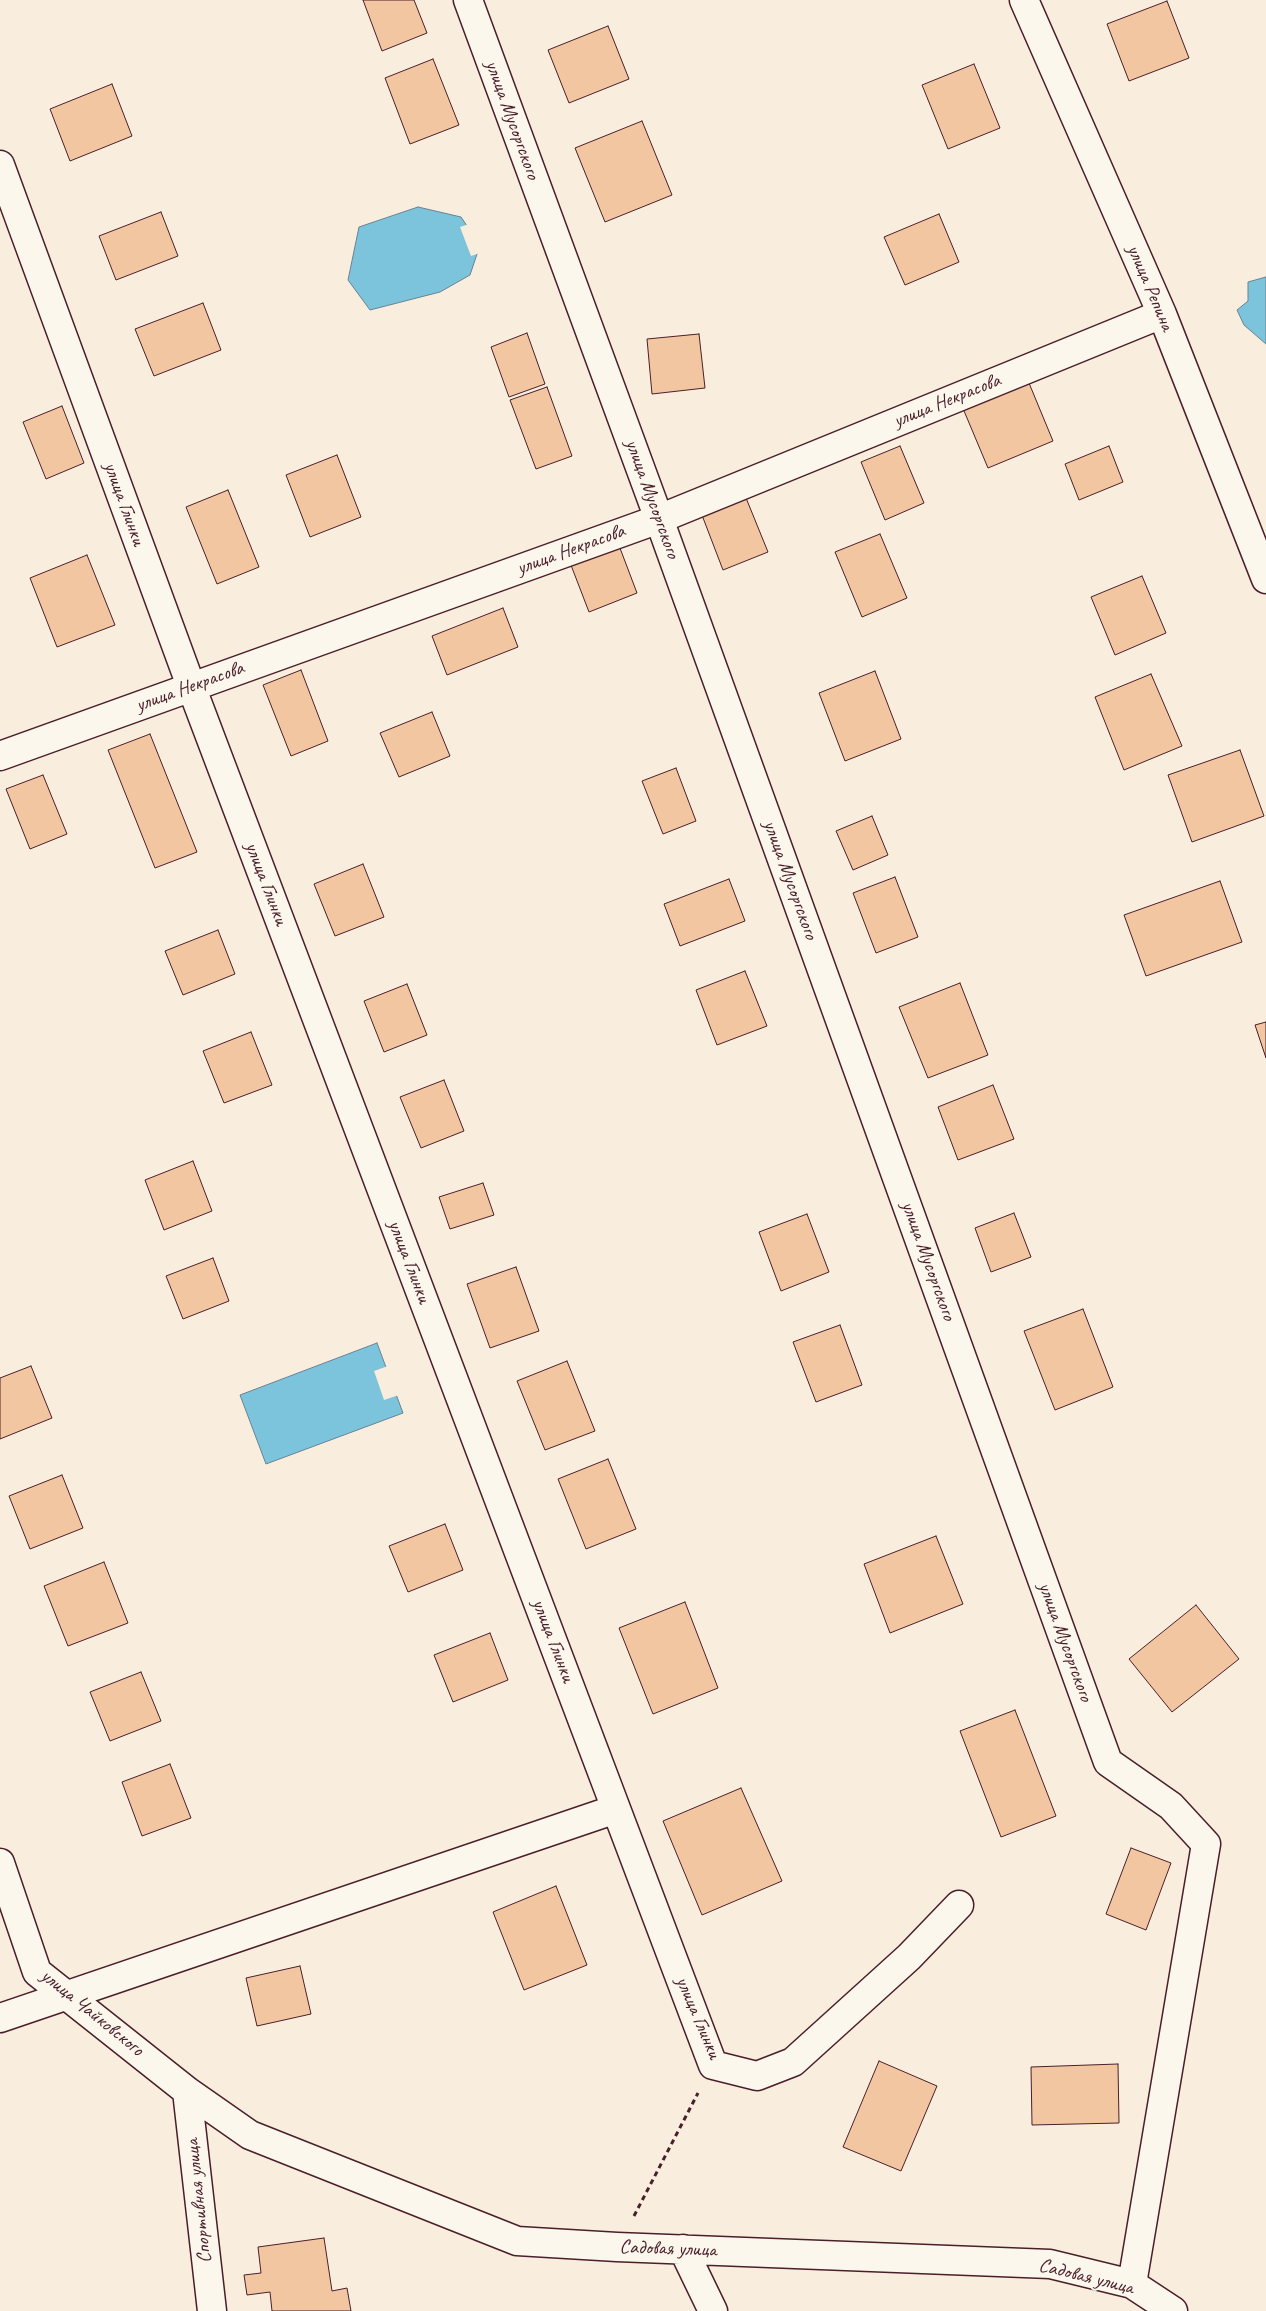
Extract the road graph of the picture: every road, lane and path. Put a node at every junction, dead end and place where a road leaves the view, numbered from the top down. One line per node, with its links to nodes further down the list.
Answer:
1 (468, 0): 5 (street, улица Мусоргского)
2 (1024, 0): 4 (street, улица Репина)
3 (0, 165): 7 (street, улица Глинки)
4 (1162, 314): 5 (street, улица Некрасова); 6 (street, улица Репина)
5 (660, 519): 7 (street, улица Некрасова); 18 (street, улица Мусоргского)
6 (1266, 579)
7 (191, 686): 8 (street, улица Некрасова); 9 (street, улица Глинки)
8 (0, 756)
9 (616, 1809): 12 (street); 14 (street, улица Глинки)
10 (0, 1863): 12 (street, улица Чайковского)
11 (959, 1905): 14 (street, улица Глинки)
12 (68, 1996): 13 (street); 15 (street, улица Чайковского)
13 (0, 2018)
14 (713, 2065): 16 (path)
15 (187, 2091): 16 (street, Садовая улица); 19 (street, Спортивная улица)
16 (617, 2247): 17 (street, Садовая улица)
17 (682, 2249): 18 (street, Садовая улица); 20 (street)
18 (1132, 2284): 21 (street, Садовая улица)
19 (212, 2311)
20 (713, 2311)
21 (1174, 2311)

